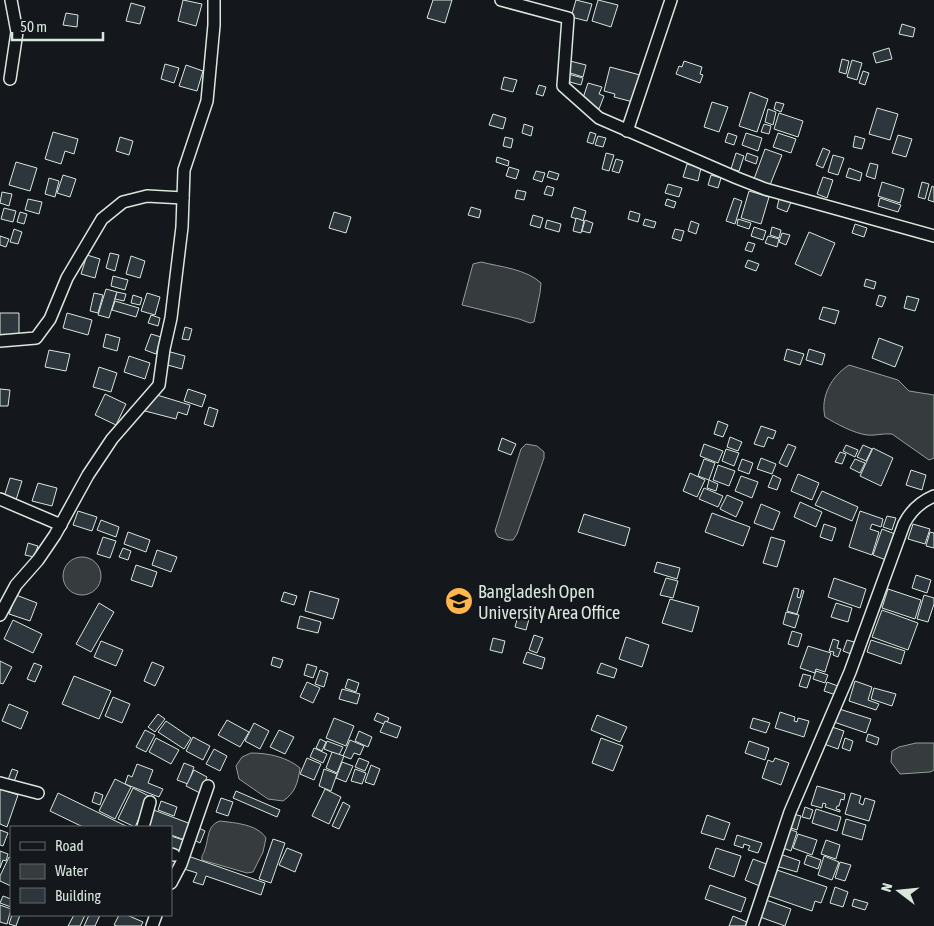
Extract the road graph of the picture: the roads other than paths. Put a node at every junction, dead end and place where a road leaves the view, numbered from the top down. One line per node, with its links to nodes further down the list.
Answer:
1 (11, 0): 5 (street)
2 (214, 0): 7 (street)
3 (501, 0): 6 (street)
4 (671, 0): 6 (street)
5 (10, 80)
6 (627, 130): 8 (street)
7 (183, 198): 9 (street); 12 (street)
8 (934, 236)
9 (0, 341)
10 (934, 496): 20 (street)
11 (0, 499): 12 (street)
12 (60, 525): 13 (street)
13 (0, 615)
14 (0, 783): 16 (street)
15 (208, 786): 19 (street)
16 (38, 793)
17 (150, 802): 18 (street)
18 (143, 826)
19 (172, 881)
20 (752, 926)

